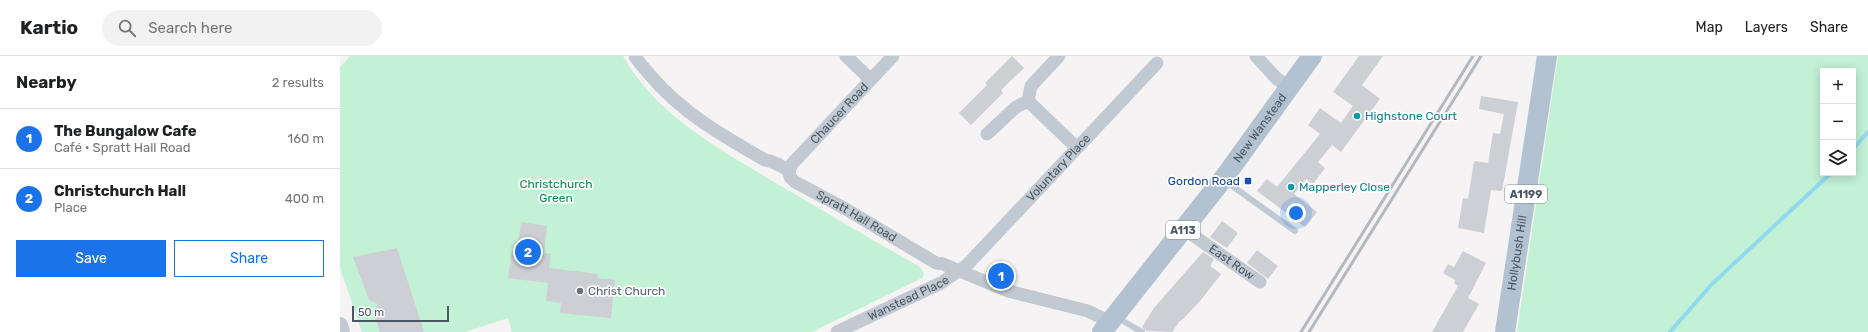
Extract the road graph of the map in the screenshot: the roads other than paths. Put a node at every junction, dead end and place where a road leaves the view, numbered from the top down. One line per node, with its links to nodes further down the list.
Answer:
1 (635, 56): 14 (street, Spratt Hall Road)
2 (846, 56): 9 (street)
3 (893, 56): 9 (street, Chaucer Road)
4 (1059, 56): 11 (street)
5 (1256, 56): 10 (street)
6 (1312, 56): 10 (main road, New Wanstead / A113)
7 (1547, 56): 25 (main road, Hollybush Hill / A1199)
8 (1157, 63): 13 (street, Voluntary Place)
9 (870, 79): 14 (street, Chaucer Road)
10 (1289, 88): 15 (main road, New Wanstead / A113)
11 (1028, 101): 12 (street); 13 (street)
12 (987, 134)
13 (1076, 147): 18 (street, Voluntary Place)
14 (788, 171): 18 (street, Spratt Hall Road)
15 (1223, 179): 16 (main road, New Wanstead / A113); 17 (lane)
16 (1184, 229): 19 (street, East Row); 20 (main road, New Wanstead / A113)
17 (1295, 231)
18 (958, 272): 20 (street, Spratt Hall Road); 23 (street, Wanstead Place)
19 (1260, 282)
20 (1109, 324): 24 (lane)
21 (340, 325): 22 (street)
22 (342, 332)
23 (836, 332)
24 (1142, 332)
25 (1505, 332)

